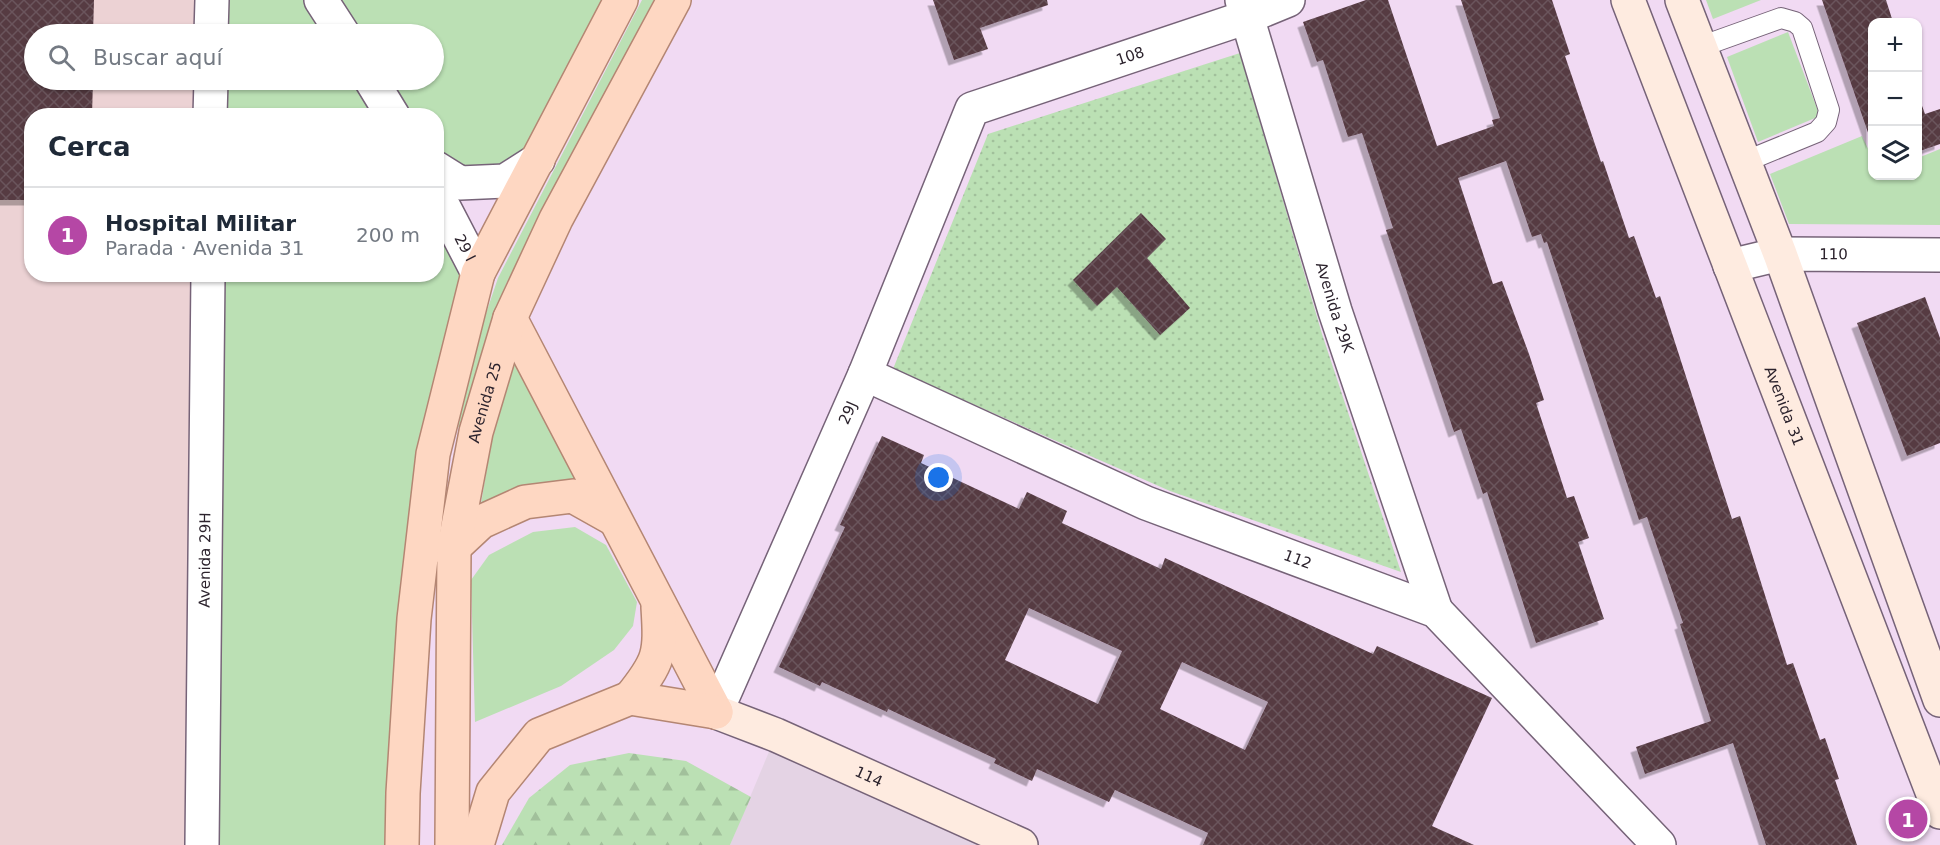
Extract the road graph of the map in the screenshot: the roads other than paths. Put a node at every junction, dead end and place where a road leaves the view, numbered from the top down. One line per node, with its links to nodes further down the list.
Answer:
1 (212, 0): 9 (street)
2 (321, 0): 10 (street)
3 (621, 0): 17 (main road)
4 (674, 0): 26 (main road, Avenida 25)
5 (1288, 0): 8 (street, 108)
6 (1628, 0): 23 (main road, Avenida 31)
7 (1682, 0): 11 (main road)
8 (1245, 8): 16 (street, 108); 31 (street, Avenida 29K)
9 (211, 24)
10 (337, 24)
11 (1700, 48): 18 (main road); 18 (lane)
12 (211, 90): 14 (street)
13 (377, 90): 15 (street)
14 (210, 108)
15 (388, 108)
16 (972, 109): 27 (street, 29J)
17 (538, 160): 19 (street); 24 (main road)
18 (1744, 162): 21 (main road)
19 (444, 173)
20 (444, 207): 24 (street, 29 I)
21 (1780, 254): 22 (street, 110); 23 (street, 110); 34 (main road)
22 (1940, 255)
23 (1730, 266): 36 (main road, Avenida 31)
24 (478, 273): 32 (main road)
25 (208, 282): 38 (street, Avenida 29H)
26 (510, 318): 28 (main road); 29 (main road, Avenida 25)
27 (865, 374): 31 (street, 112); 35 (street, 29J)
28 (614, 519): 29 (main road); 30 (main road)
29 (454, 547): 32 (main road); 40 (main road, Avenida 25)
30 (658, 602): 33 (main road); 35 (main road)
31 (1436, 611): 42 (street, 112)
32 (414, 619): 39 (main road)
33 (630, 698): 35 (main road); 41 (main road)
34 (1940, 700)
35 (716, 712): 37 (main road, 114)
36 (1940, 812)
37 (1012, 843)
38 (202, 845)
39 (402, 845)
40 (452, 845)
41 (477, 845)
42 (1659, 845)

